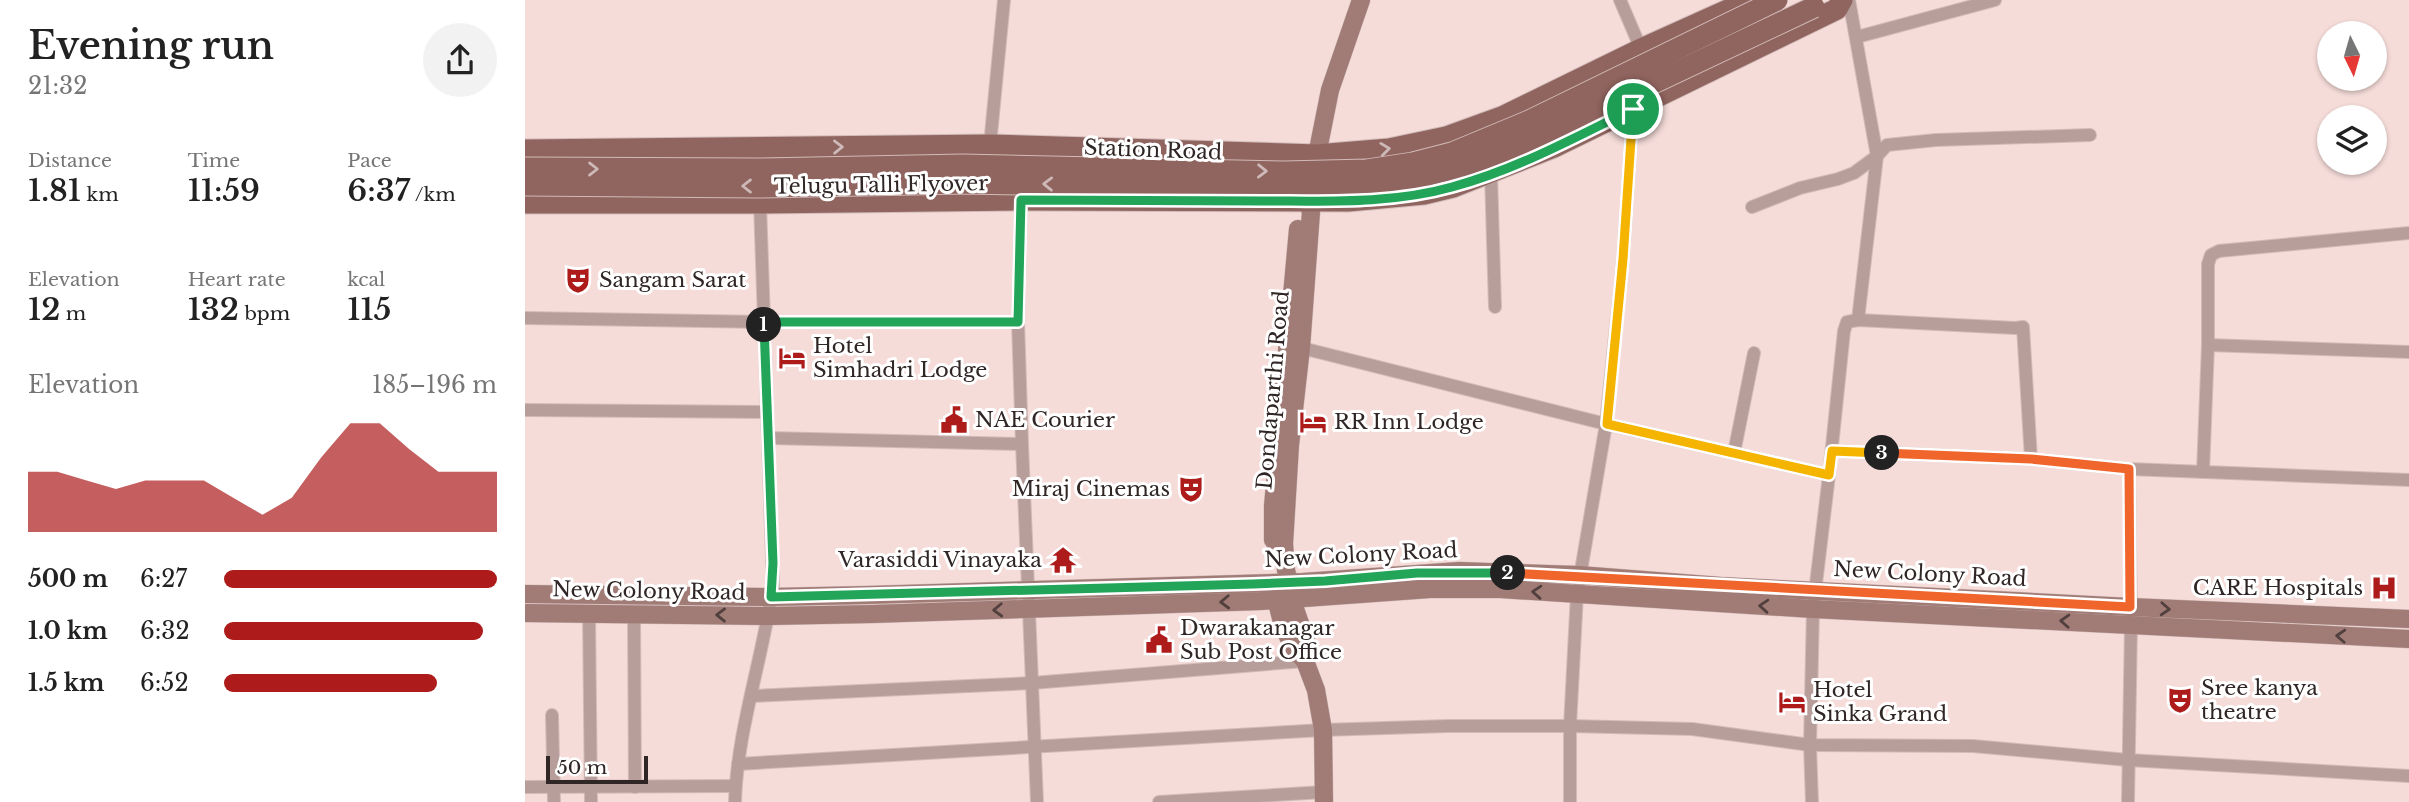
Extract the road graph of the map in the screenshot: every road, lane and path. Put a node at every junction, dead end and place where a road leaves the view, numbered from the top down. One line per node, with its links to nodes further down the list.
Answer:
1 (1004, 0): 14 (street)
2 (1361, 0): 16 (main road)
3 (1620, 0): 11 (street)
4 (1750, 0): 11 (main road, Station Road)
5 (1777, 0): 18 (main road, Telugu Talli Flyover, one-way to 5, bridge)
6 (1842, 0): 12 (main road)
7 (1849, 0): 10 (street)
8 (1995, 0): 10 (street)
9 (1821, 4): 20 (main road, Telugu Talli Flyover, one-way to 20, bridge)
10 (1857, 37): 17 (street)
11 (1641, 49): 16 (main road, Station Road, one-way to 11)
12 (1633, 109): 19 (main road); 38 (street)
13 (2090, 135): 17 (street)
14 (990, 145): 15 (main road, Station Road, one-way to 14); 16 (main road, Station Road)
15 (525, 150)
16 (1317, 155)
17 (1877, 156): 25 (street); 29 (street)
18 (525, 168)
19 (1491, 174): 22 (main road); 27 (street)
20 (525, 186)
21 (1021, 200): 22 (main road); 24 (main road); 31 (street)
22 (1307, 201): 33 (main road, Dondaparthi Road)
23 (525, 203): 24 (main road)
24 (760, 203): 30 (street)
25 (1752, 207)
26 (2409, 233): 32 (street)
27 (1495, 307)
28 (525, 318): 30 (street)
29 (1858, 320): 41 (street); 43 (street)
30 (764, 322): 31 (street); 37 (street)
31 (1018, 322): 40 (street)
32 (2208, 345): 34 (street); 45 (street)
33 (1294, 346): 38 (street); 50 (main road, Dondaparthi Road)
34 (2409, 352)
35 (1754, 353): 42 (street)
36 (525, 410): 37 (street)
37 (767, 412): 39 (street)
38 (1607, 424): 42 (street); 48 (street)
39 (769, 438): 40 (street); 53 (street)
40 (1022, 444): 49 (street)
41 (1832, 451): 43 (street); 46 (street)
42 (1734, 453): 46 (street)
43 (2031, 459): 44 (street)
44 (2129, 469): 45 (street); 60 (street)
45 (2203, 472): 47 (street)
46 (1829, 475): 54 (street)
47 (2409, 480)
48 (1579, 575): 50 (main road, New Colony Road); 52 (street); 54 (main road, New Colony Road)
49 (1029, 589): 50 (main road, New Colony Road); 53 (main road, New Colony Road); 55 (street)
50 (1283, 591): 52 (main road, New Colony Road, one-way to 50); 55 (main road, New Colony Road, one-way to 55); 63 (main road, Dondaparthi Road)
51 (525, 594): 53 (main road, New Colony Road)
52 (1577, 594): 54 (main road, New Colony Road, one-way to 52); 67 (street)
53 (771, 597): 59 (street)
54 (1814, 600): 60 (main road, New Colony Road); 69 (street)
55 (1030, 609): 59 (main road, New Colony Road, one-way to 59); 64 (street)
56 (525, 613): 57 (main road, New Colony Road)
57 (589, 614): 58 (main road, New Colony Road); 78 (street)
58 (634, 614): 59 (main road, New Colony Road, one-way to 58); 74 (street)
59 (769, 615): 65 (street)
60 (2131, 616): 61 (main road, New Colony Road, one-way to 61); 62 (main road, New Colony Road, one-way to 60); 71 (street)
61 (2409, 619)
62 (2409, 639)
63 (1305, 662): 64 (street); 68 (main road, Dondaparthi Road)
64 (1032, 683): 65 (street); 70 (street)
65 (752, 696): 72 (street)
66 (552, 715): 77 (street)
67 (1570, 726): 68 (street); 69 (street); 85 (street)
68 (1323, 730): 70 (street); 79 (main road, Dondaparthi Road)
69 (1810, 744): 71 (street); 86 (street)
70 (1033, 747): 72 (street); 83 (street)
71 (2128, 760): 73 (street); 87 (street)
72 (738, 764): 75 (street)
73 (2409, 776)
74 (635, 786): 75 (street); 78 (street)
75 (735, 786): 82 (street)
76 (525, 787): 77 (street)
77 (554, 787): 78 (street); 80 (street)
78 (591, 787): 81 (street)
79 (1324, 797): 84 (street)
80 (554, 802)
81 (591, 802)
82 (735, 802)
83 (1037, 802)
84 (1159, 802)
85 (1570, 802)
86 (1812, 802)
87 (2128, 802)

